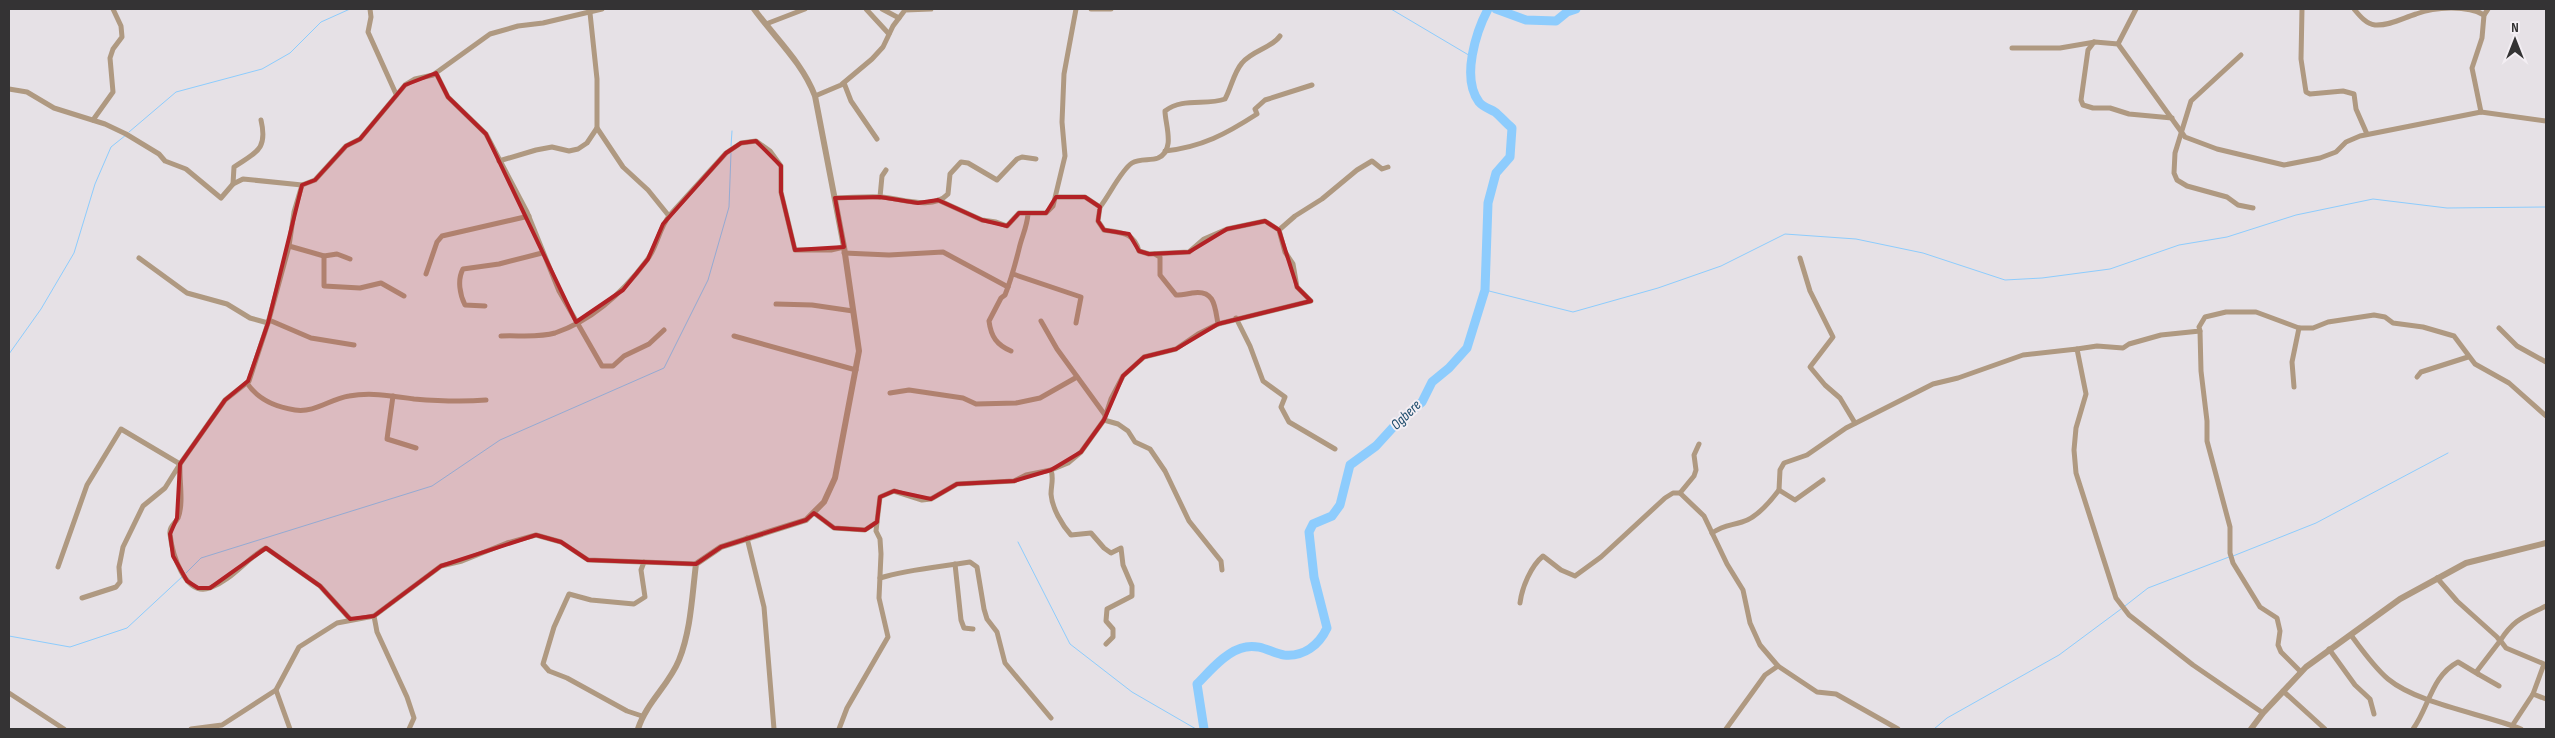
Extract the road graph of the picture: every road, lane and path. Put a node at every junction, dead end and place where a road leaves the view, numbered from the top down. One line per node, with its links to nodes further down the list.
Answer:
1 (113, 9): 34 (street)
2 (370, 9): 30 (street)
3 (602, 9): 16 (street)
4 (754, 9): 19 (street)
5 (805, 9): 19 (street)
6 (866, 9): 20 (street)
7 (882, 9): 18 (street)
8 (931, 9): 18 (street)
9 (1076, 9): 49 (street)
10 (1091, 9): 11 (street)
11 (1111, 9)
12 (2136, 9): 23 (street)
13 (2302, 9): 39 (street)
14 (2354, 9): 17 (street)
15 (2488, 9): 17 (street)
16 (590, 13): 26 (street); 37 (street)
17 (2484, 15): 32 (street)
18 (899, 18): 20 (street)
19 (766, 24): 31 (street)
20 (889, 34): 27 (street)
21 (1280, 36): 41 (street)
22 (2095, 42): 23 (street); 24 (street); 33 (street)
23 (2118, 44): 33 (street)
24 (2012, 48)
25 (2241, 55): 38 (street)
26 (436, 73): 30 (street); 43 (street)
27 (844, 83): 31 (street); 40 (street)
28 (1312, 85): 41 (street)
29 (9, 88): 34 (street)
30 (396, 94): 47 (street)
31 (815, 96): 50 (street)
32 (2481, 112): 36 (street); 39 (street)
33 (2172, 118): 38 (street)
34 (93, 120): 46 (street)
35 (261, 120): 46 (street)
36 (2546, 121)
37 (597, 128): 43 (street); 56 (street)
38 (2182, 132): 39 (street); 53 (street)
39 (2367, 134)
40 (877, 139)
41 (1165, 151): 52 (street)
42 (1036, 159): 51 (street)
43 (500, 161): 55 (street)
44 (1388, 167): 57 (street)
45 (886, 170): 48 (street)
46 (233, 184): 47 (street)
47 (302, 185): 58 (street)
48 (880, 197): 50 (street); 51 (street)
49 (1056, 197): 52 (street); 54 (street)
50 (834, 198): 59 (street)
51 (938, 200): 54 (street)
52 (1100, 207): 61 (street)
53 (2252, 208)
54 (1028, 214): 67 (street)
55 (529, 216): 60 (street); 66 (street)
56 (669, 216): 59 (street); 75 (street)
57 (1279, 230): 61 (street); 73 (street)
58 (289, 246): 62 (street); 74 (street)
59 (844, 250): 68 (street); 72 (street)
60 (542, 253): 71 (street); 75 (street)
61 (1155, 253): 78 (street)
62 (324, 256): 65 (street); 69 (street)
63 (139, 258): 74 (street)
64 (1800, 258): 100 (street)
65 (350, 259)
66 (426, 274)
67 (1013, 274): 68 (street); 77 (street)
68 (1008, 287): 87 (street)
69 (404, 296)
70 (776, 304): 72 (street)
71 (485, 306)
72 (853, 311): 90 (street)
73 (1236, 318): 78 (street); 103 (street)
74 (268, 321): 85 (street); 93 (street)
75 (576, 322): 81 (street); 83 (street)
76 (1041, 322): 91 (street)
77 (1076, 323)
78 (1218, 324): 99 (street)
79 (2299, 328): 82 (street); 88 (street); 94 (street)
80 (2498, 328): 89 (street)
81 (664, 330)
82 (2200, 331): 86 (street); 132 (street)
83 (501, 336)
84 (734, 336): 90 (street)
85 (354, 345)
86 (2077, 349): 100 (street); 141 (street)
87 (1011, 351)
88 (2468, 357): 92 (street); 98 (street)
89 (2546, 362)
90 (856, 370): 109 (street)
91 (1077, 376): 95 (street); 99 (street)
92 (2418, 377)
93 (247, 382): 96 (street); 104 (street)
94 (2294, 387)
95 (890, 393)
96 (393, 396): 97 (street); 102 (street)
97 (486, 400)
98 (2546, 416)
99 (1104, 418): 105 (street); 118 (street)
100 (1855, 423): 107 (street)
101 (1699, 444): 108 (street)
102 (416, 448)
103 (1335, 449)
104 (180, 464): 117 (street); 121 (street); 125 (street)
105 (1051, 470): 110 (street); 129 (street)
106 (1822, 480): 107 (street)
107 (1779, 490): 111 (street)
108 (1680, 493): 111 (street); 122 (street)
109 (814, 513): 110 (street); 112 (street)
110 (877, 522): 119 (street)
111 (1712, 533): 131 (street)
112 (747, 538): 115 (street); 152 (street)
113 (2546, 543): 120 (street)
114 (644, 562): 115 (street); 124 (street); 143 (street)
115 (696, 564): 143 (street)
116 (955, 564): 119 (street); 126 (street); 144 (street)
117 (58, 568)
118 (1222, 570)
119 (880, 578): 153 (street)
120 (2437, 578): 127 (street); 128 (street)
121 (82, 598)
122 (1520, 603)
123 (2546, 606): 128 (street)
124 (374, 616): 125 (street); 150 (street)
125 (350, 619): 135 (street)
126 (974, 629)
127 (2351, 635): 130 (street); 139 (street)
128 (2500, 641): 133 (street); 138 (street)
129 (1106, 644)
130 (2329, 648): 132 (street); 142 (street)
131 (1778, 666): 154 (street); 155 (street)
132 (2301, 672): 136 (street)
133 (2478, 674): 134 (street); 139 (street)
134 (2499, 686)
135 (276, 690): 146 (street); 149 (street)
136 (2283, 691): 141 (street); 157 (street)
137 (9, 693): 147 (street)
138 (2533, 694): 140 (street); 145 (street)
139 (2427, 699): 145 (street); 158 (street)
140 (2546, 699)
141 (2263, 712): 156 (street)
142 (2374, 714)
143 (642, 716): 151 (street)
144 (1051, 718)
145 (2512, 726): 159 (street)
146 (223, 727): 148 (street)
147 (64, 729)
148 (191, 729)
149 (290, 729)
150 (409, 729)
151 (638, 729)
152 (774, 729)
153 (840, 729)
154 (1726, 729)
155 (1898, 729)
156 (2251, 729)
157 (2325, 729)
158 (2413, 729)
159 (2521, 729)

